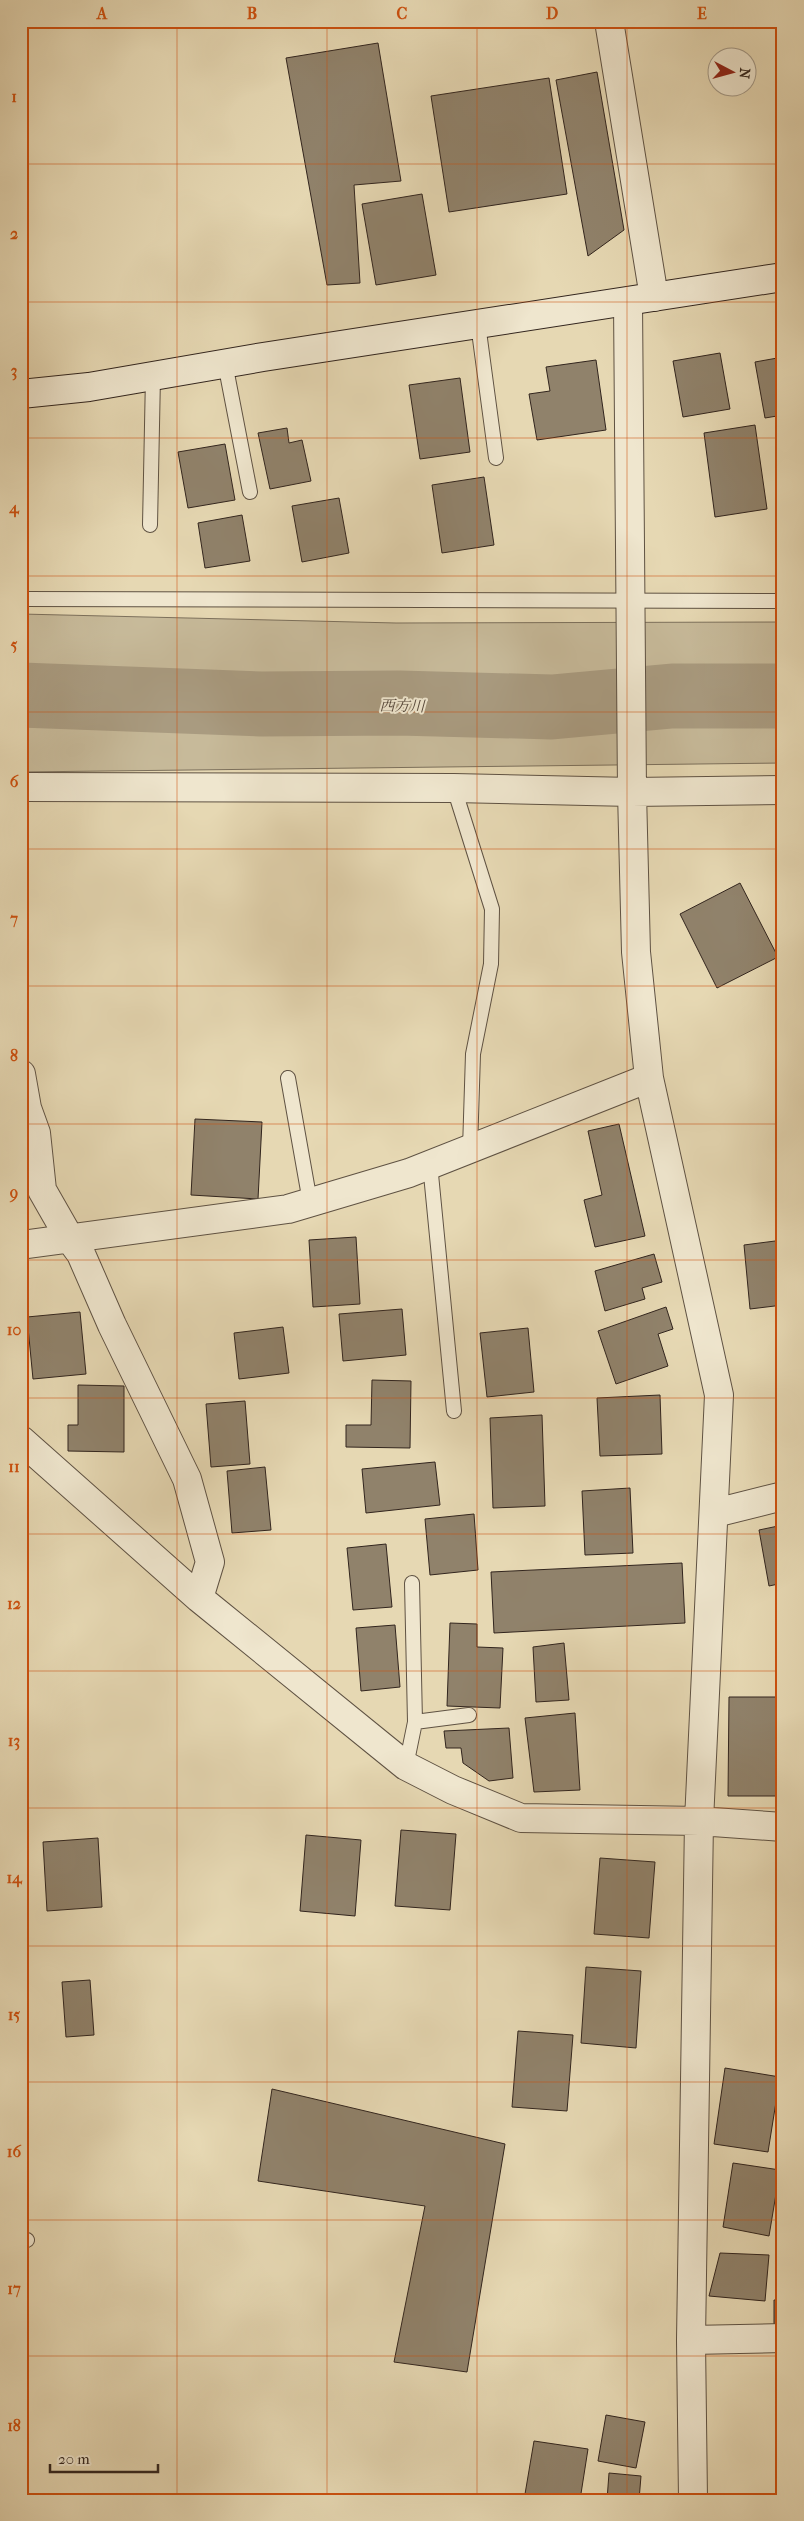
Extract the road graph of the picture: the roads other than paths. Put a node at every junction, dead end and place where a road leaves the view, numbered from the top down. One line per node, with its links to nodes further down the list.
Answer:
1 (609, 21): 3 (street)
2 (783, 277): 3 (street)
3 (641, 300): 4 (street); 13 (street)
4 (478, 324): 5 (street); 8 (lane)
5 (225, 363): 6 (street); 9 (lane)
6 (153, 376): 7 (street); 10 (lane)
7 (21, 394)
8 (496, 458)
9 (250, 492)
10 (150, 525)
11 (21, 599): 13 (lane)
12 (783, 602): 13 (lane)
13 (631, 606): 16 (street)
14 (21, 787): 15 (street)
15 (454, 788): 16 (street); 21 (lane)
16 (632, 789): 17 (street); 20 (street)
17 (783, 790)
18 (21, 1074): 24 (street)
19 (288, 1078): 23 (lane)
20 (649, 1078): 21 (street); 29 (street)
21 (470, 1149): 22 (street)
22 (430, 1164): 23 (street); 26 (lane)
23 (310, 1202): 24 (street)
24 (70, 1239): 25 (street); 31 (street)
25 (21, 1245)
26 (454, 1411)
27 (21, 1440): 31 (street)
28 (783, 1496): 29 (street)
29 (715, 1513): 35 (street)
30 (412, 1583): 33 (lane)
31 (199, 1598): 34 (street)
32 (469, 1715): 33 (lane)
33 (415, 1722): 34 (lane)
34 (406, 1766): 35 (street)
35 (699, 1821): 36 (street); 38 (street)
36 (783, 1827)
37 (783, 2338): 38 (street)
38 (691, 2340): 39 (street)
39 (693, 2500)

